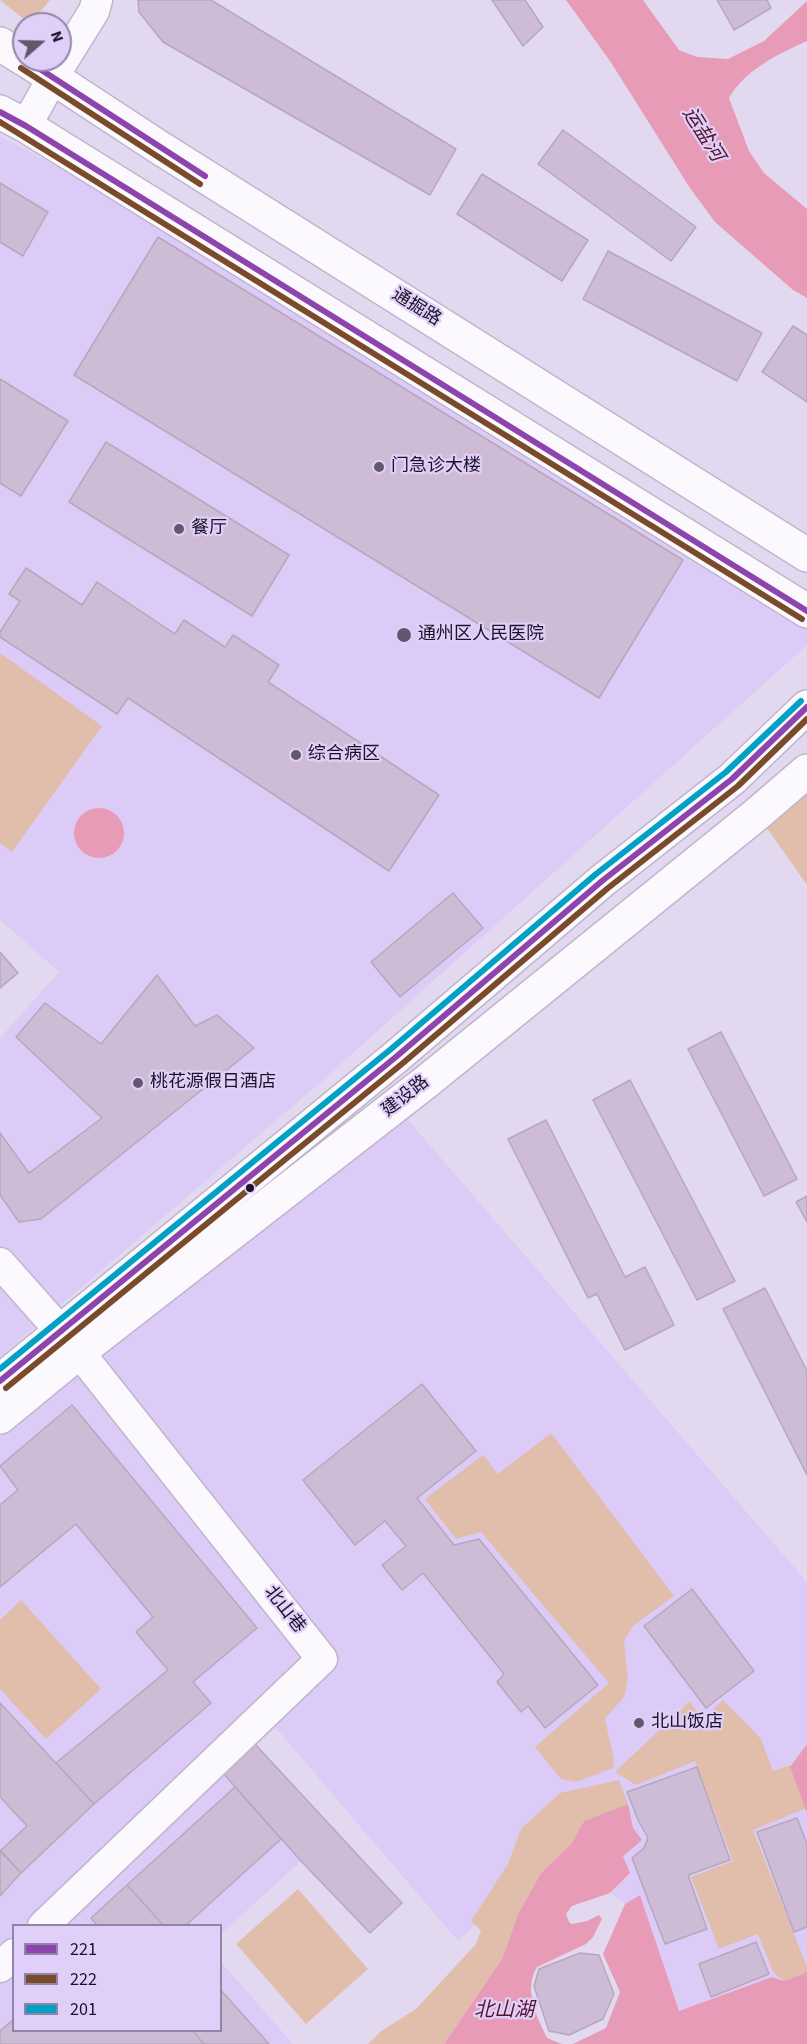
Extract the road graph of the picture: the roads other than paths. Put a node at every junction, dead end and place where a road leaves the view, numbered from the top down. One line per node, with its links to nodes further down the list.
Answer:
1 (97, 0): 2 (street)
2 (72, 31)
3 (31, 72): 5 (street)
4 (45, 72): 6 (street, 通掘路)
5 (13, 119): 7 (street)
6 (807, 555)
7 (807, 611)
8 (807, 707): 11 (street, 建设路)
9 (807, 771): 11 (street, 建设路)
10 (0, 1263): 11 (street, 北山巷)
11 (70, 1342): 12 (street, 建设路); 13 (street, 建设路); 14 (street, 北山巷)
12 (0, 1381)
13 (0, 1417)
14 (45, 1924)
15 (12, 1956): 16 (street)
16 (0, 1967)

